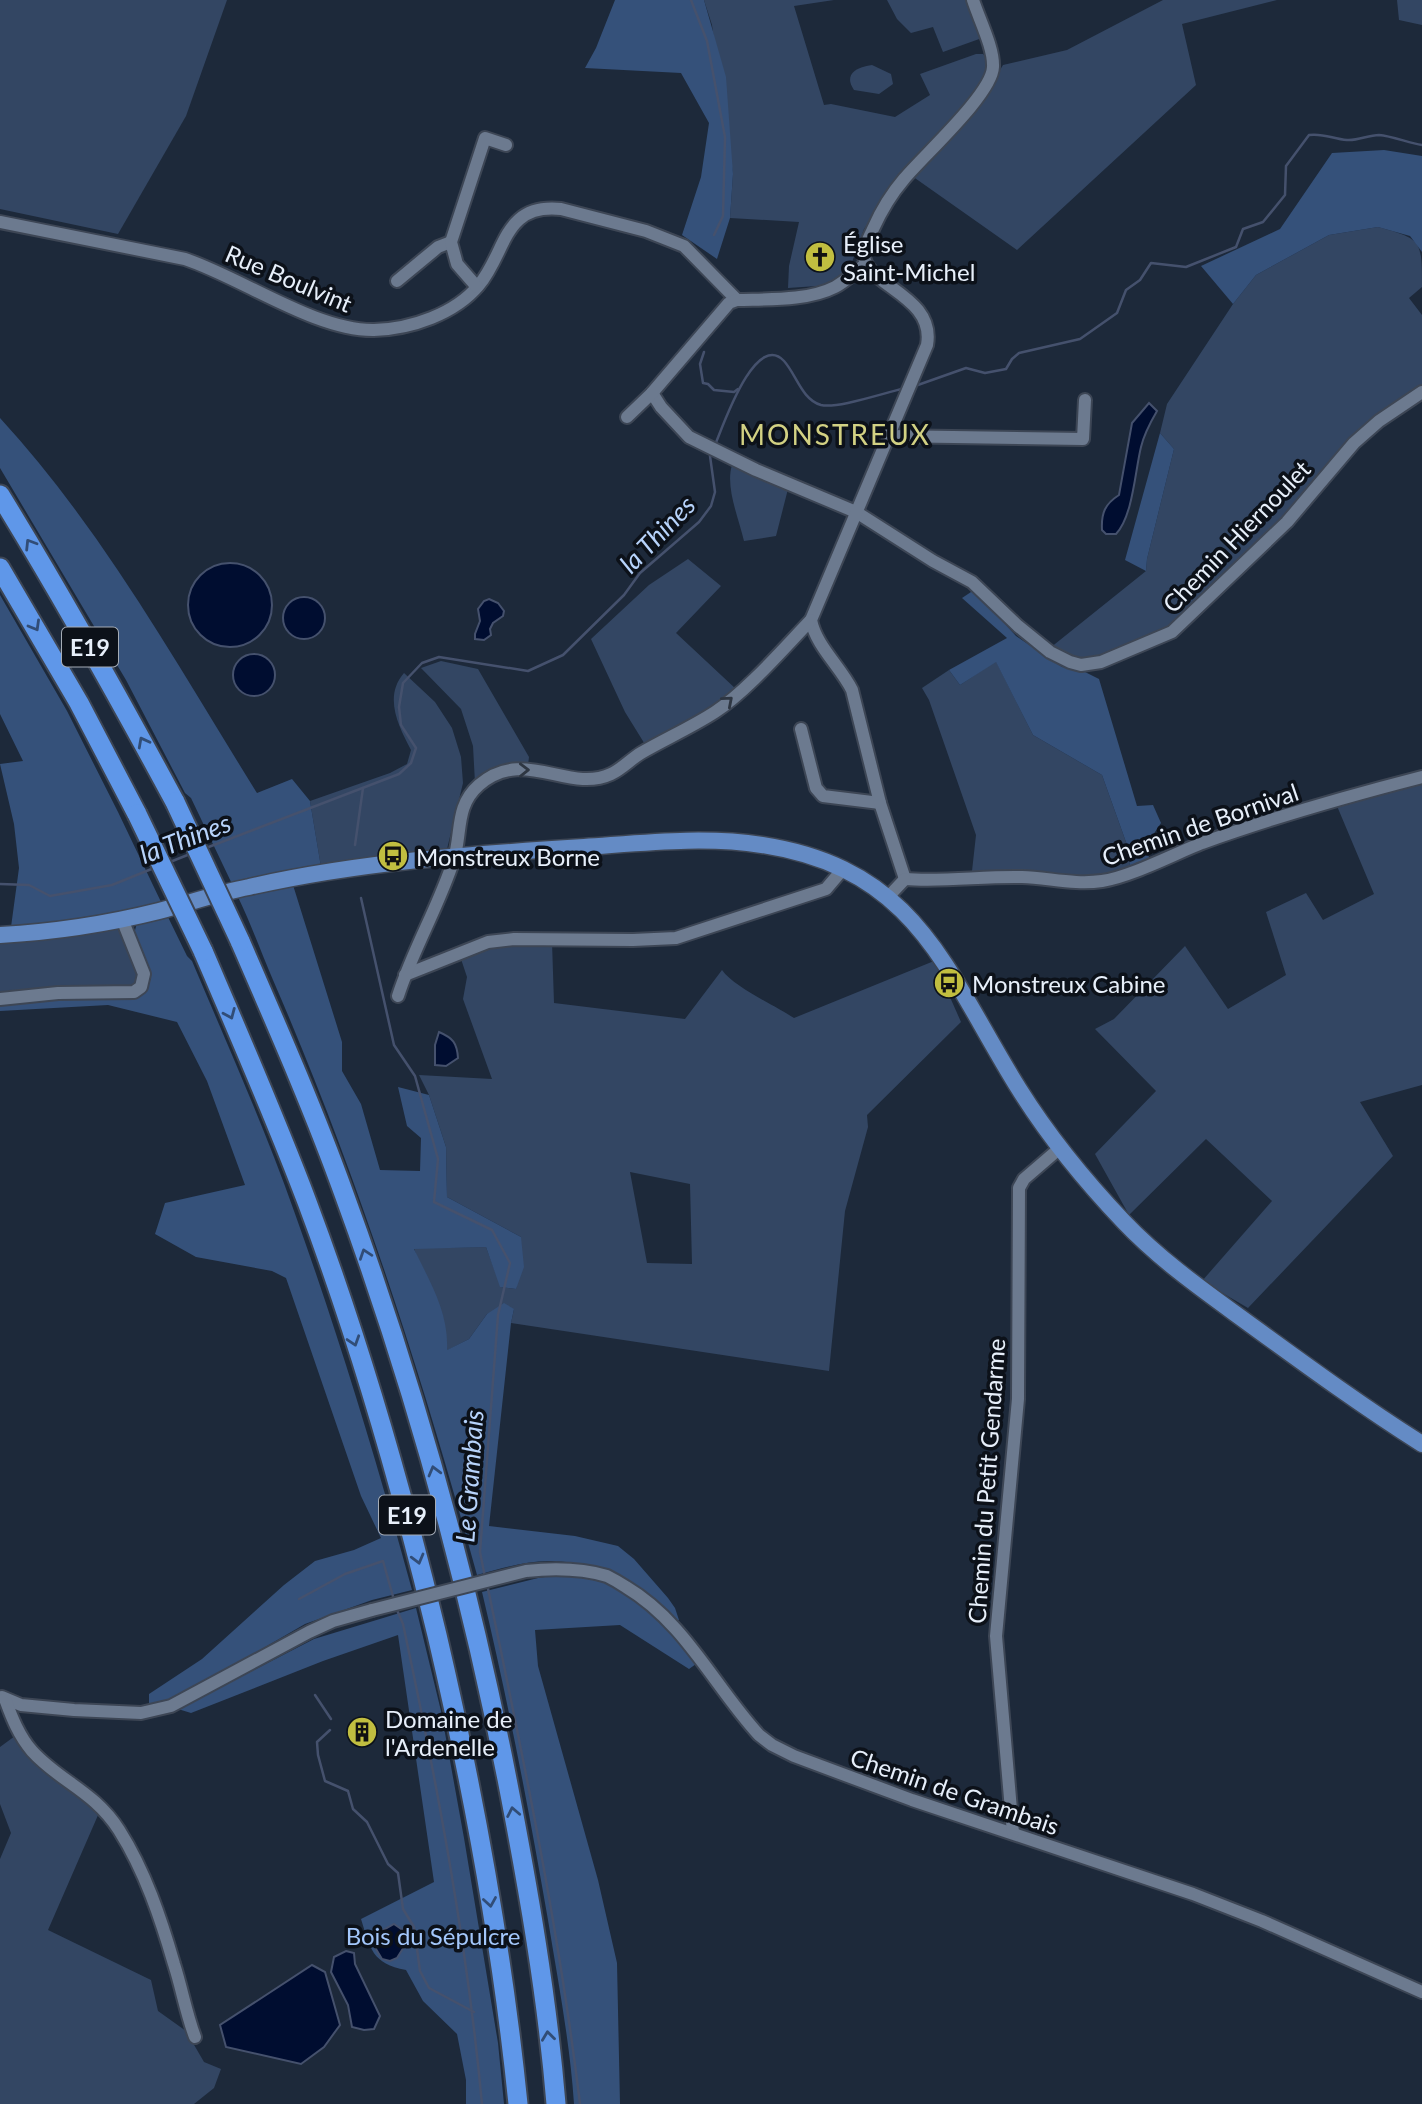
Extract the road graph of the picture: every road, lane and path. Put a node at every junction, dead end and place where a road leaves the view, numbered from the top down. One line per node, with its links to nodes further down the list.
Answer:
1 (973, 0): 5 (street)
2 (506, 145): 4 (street)
3 (0, 222): 7 (street, Rue Boulvint)
4 (451, 242): 6 (street); 7 (street)
5 (866, 264): 8 (street); 13 (street)
6 (397, 281)
7 (477, 287): 8 (street, Rue Boulvint)
8 (737, 300): 10 (street)
9 (1422, 392): 15 (street, Chemin Hiernoulet)
10 (652, 393): 12 (street); 15 (street, Chemin Hiernoulet)
11 (1085, 400): 13 (street)
12 (627, 417)
13 (888, 436): 15 (street)
14 (0, 495): 37 (highway, E19, one-way to 14, bridge)
15 (856, 512): 17 (street)
16 (0, 568): 36 (highway, E19, one-way to 36, bridge)
17 (811, 620): 20 (street); 21 (street, one-way to 17)
18 (801, 729): 20 (street)
19 (1422, 777): 23 (street, Chemin de Bornival)
20 (880, 803): 23 (street)
21 (454, 858): 22 (main road); 25 (main road); 27 (street)
22 (843, 869): 24 (main road); 27 (street)
23 (905, 879): 24 (street)
24 (888, 897): 30 (main road)
25 (122, 919): 26 (main road); 29 (street)
26 (0, 935)
27 (405, 975): 28 (street)
28 (398, 996)
29 (0, 999)
30 (1060, 1148): 31 (main road); 33 (street, Chemin du Petit Gendarme)
31 (1422, 1444)
32 (2, 1697): 33 (street, Chemin de Grambais, bridge); 35 (street)
33 (1013, 1833): 34 (street, Chemin de Grambais)
34 (1422, 1993)
35 (195, 2037)
36 (518, 2104)
37 (556, 2104)

